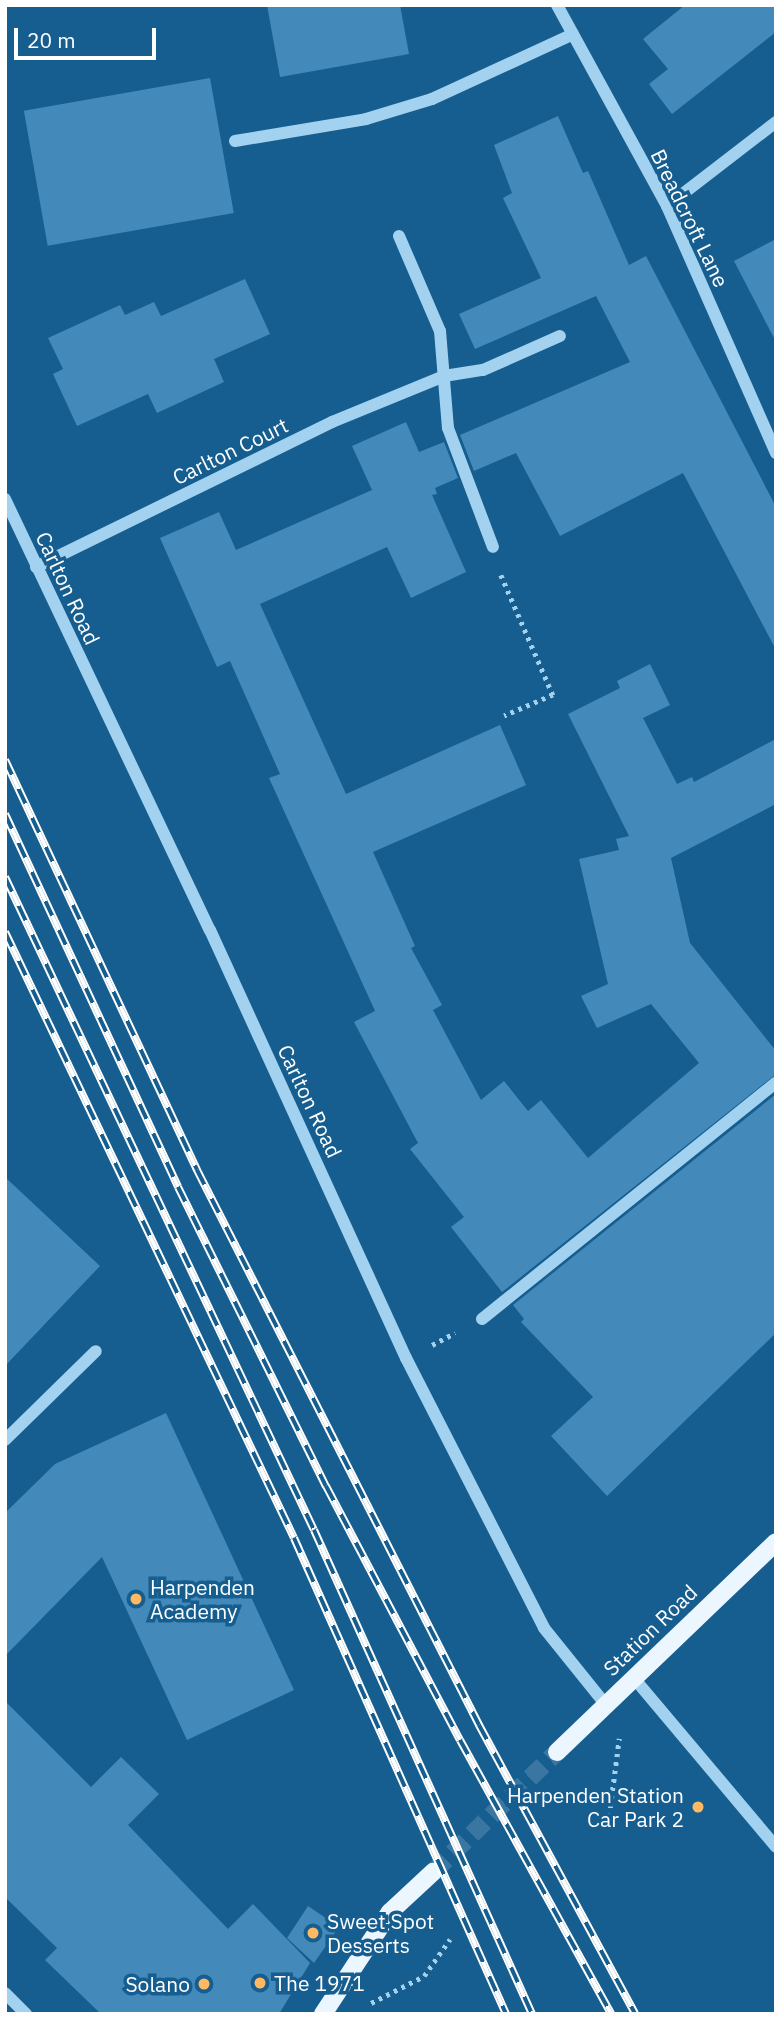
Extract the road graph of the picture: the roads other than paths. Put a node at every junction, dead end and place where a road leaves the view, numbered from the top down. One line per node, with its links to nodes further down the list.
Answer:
1 (557, 5): 2 (street, Breadcroft Lane)
2 (573, 34): 4 (street); 5 (street, Breadcroft Lane)
3 (776, 122): 5 (street)
4 (235, 141)
5 (667, 206): 9 (street, Breadcroft Lane)
6 (398, 236): 8 (street)
7 (560, 336): 8 (street, Carlton Court)
8 (444, 376): 11 (street); 12 (street, Carlton Court)
9 (776, 453)
10 (5, 499): 12 (street, Carlton Road)
11 (493, 547)
12 (36, 567): 19 (street, Carlton Road)
13 (776, 1083): 14 (street)
14 (482, 1319)
15 (96, 1351): 16 (street)
16 (5, 1440)
17 (776, 1542): 18 (main road, Station Road)
18 (634, 1676): 19 (main road, Station Road); 21 (street)
19 (605, 1704): 20 (main road, Station Road)
20 (557, 1752)
21 (776, 1846)
22 (433, 1872): 25 (main road)
23 (5, 1993): 24 (street)
24 (26, 2014)
25 (323, 2014)

